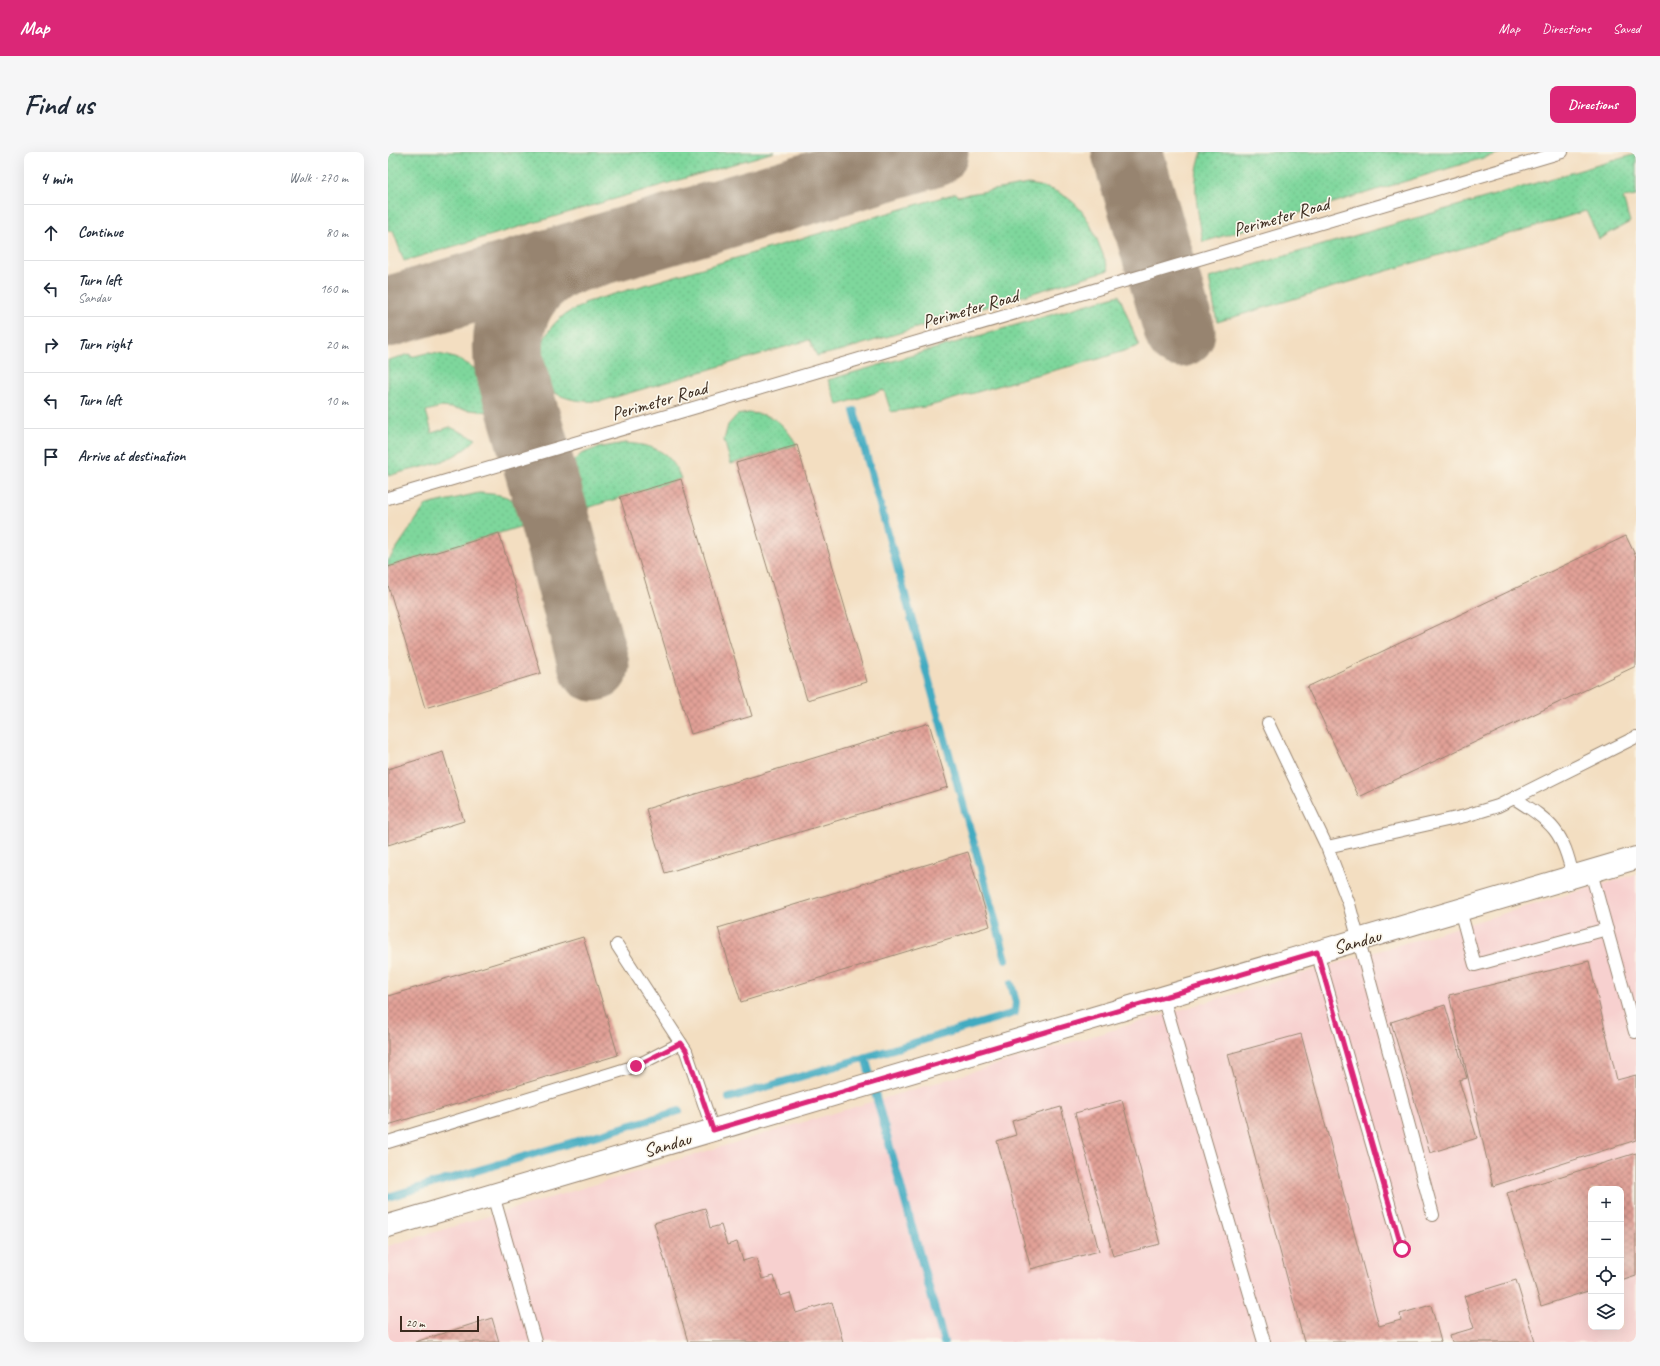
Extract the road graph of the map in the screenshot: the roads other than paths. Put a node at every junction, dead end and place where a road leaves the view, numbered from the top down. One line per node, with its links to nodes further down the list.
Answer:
1 (1562, 152): 2 (lane, Perimeter Road)
2 (388, 498)
3 (1268, 724): 6 (lane)
4 (1636, 737): 5 (lane)
5 (1514, 798): 6 (lane); 8 (lane)
6 (1326, 847): 11 (lane)
7 (1636, 858): 8 (street, Sandau)
8 (1582, 874): 9 (street, Sandau); 10 (lane)
9 (1460, 910): 10 (lane); 11 (street, Sandau)
10 (1607, 929): 15 (lane)
11 (1358, 940): 13 (street, Sandau); 20 (lane)
12 (617, 945): 16 (lane)
13 (1317, 952): 14 (street, Sandau); 22 (lane)
14 (1163, 997): 17 (street, Sandau); 24 (lane)
15 (1635, 1032)
16 (681, 1043): 17 (lane); 18 (lane)
17 (713, 1130): 19 (street, Sandau)
18 (388, 1142)
19 (493, 1195): 21 (street, Sandau); 23 (lane)
20 (1433, 1215)
21 (388, 1226)
22 (1402, 1249)
23 (535, 1342)
24 (1264, 1342)

